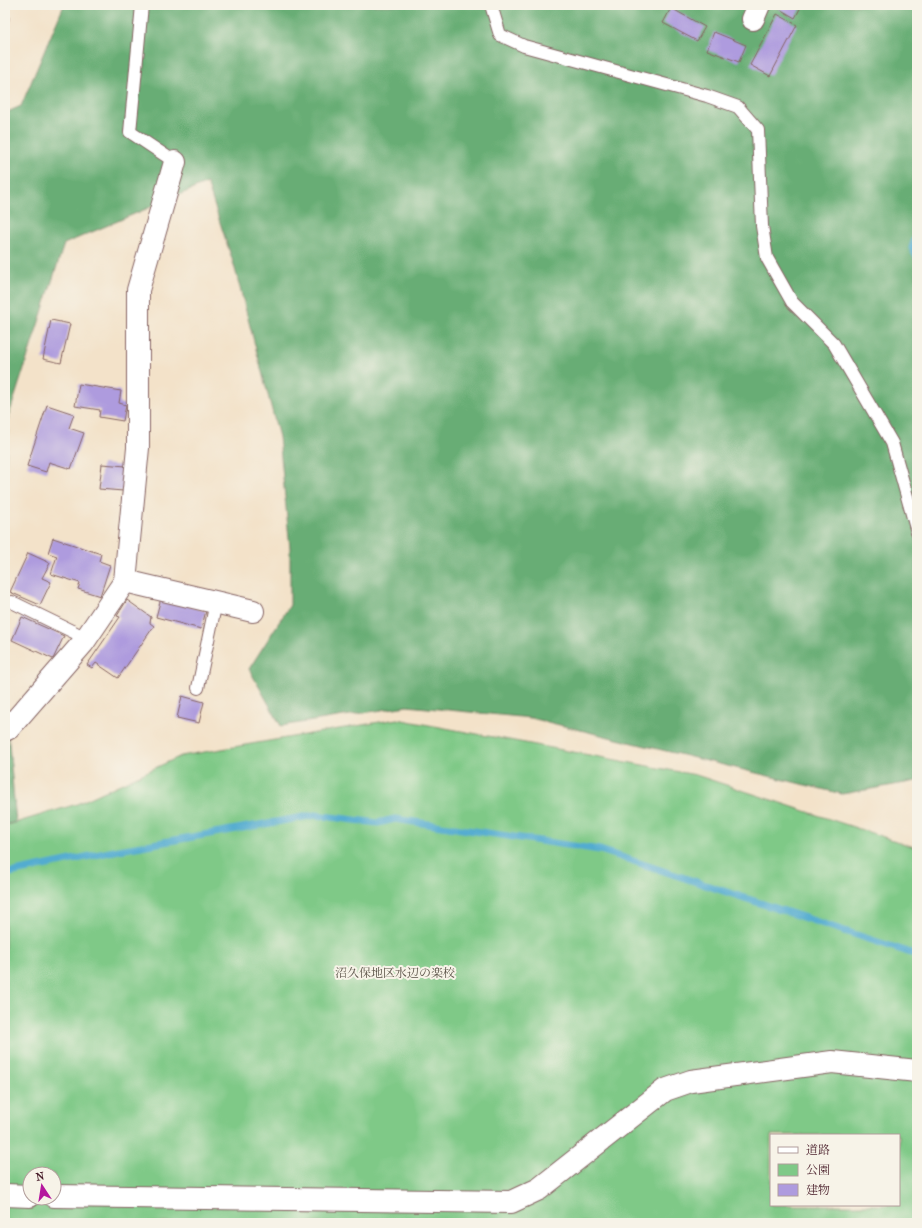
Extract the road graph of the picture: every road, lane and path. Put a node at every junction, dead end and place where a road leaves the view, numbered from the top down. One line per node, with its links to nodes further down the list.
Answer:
1 (142, 5): 3 (lane)
2 (491, 5): 4 (lane)
3 (175, 162): 5 (street)
4 (917, 532)
5 (124, 581): 7 (street); 9 (street)
6 (12, 602): 9 (lane)
7 (216, 602): 8 (street); 10 (lane)
8 (253, 610)
9 (86, 638): 11 (street)
10 (198, 688)
11 (5, 730)
12 (917, 1071): 15 (street)
13 (5, 1195): 14 (street)
14 (22, 1196)
15 (62, 1196)

